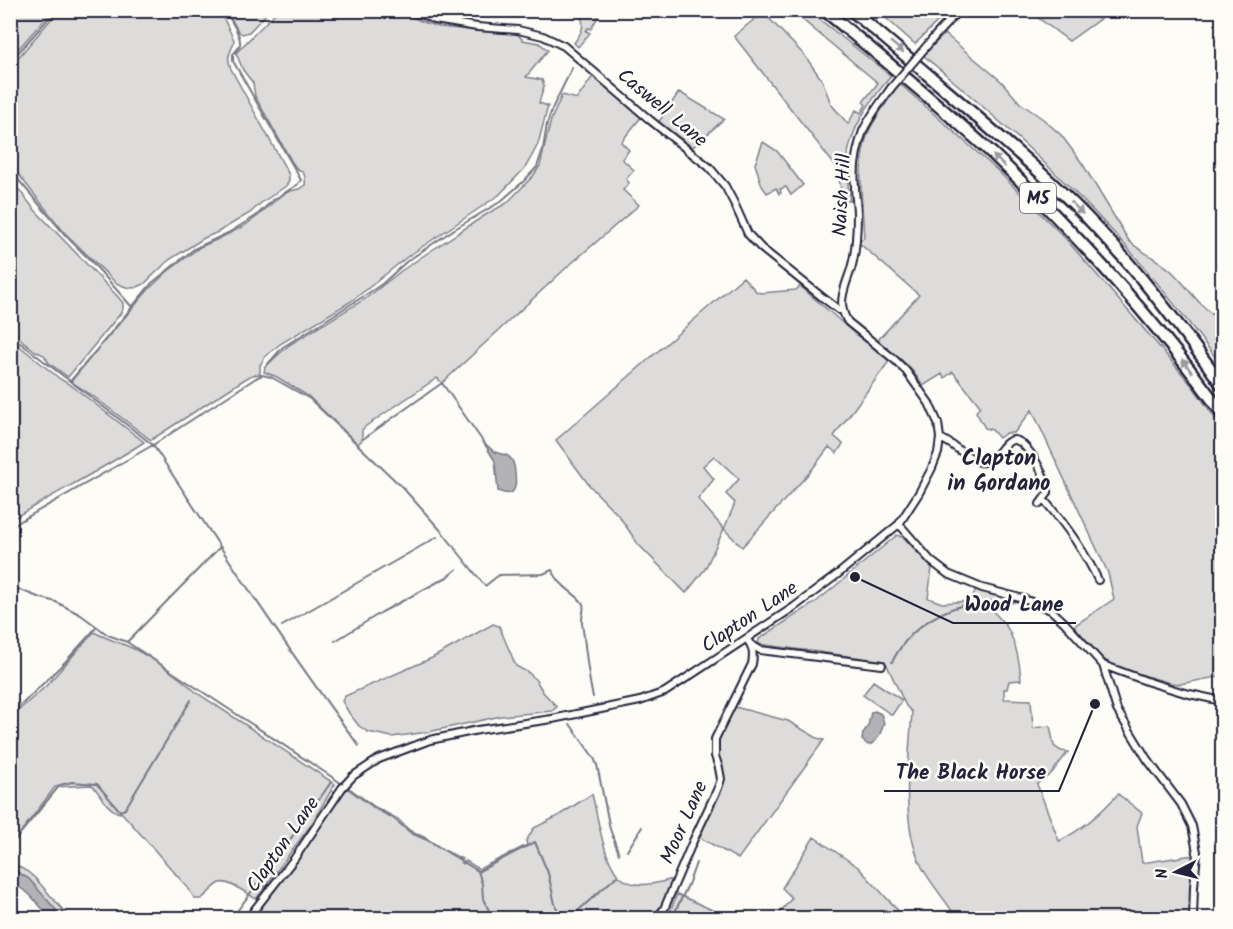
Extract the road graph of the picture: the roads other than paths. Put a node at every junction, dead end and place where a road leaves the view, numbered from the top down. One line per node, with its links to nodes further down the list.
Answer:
1 (411, 10): 5 (street, Caswell Lane)
2 (824, 10): 7 (highway, M5, one-way to 2)
3 (851, 10): 6 (highway, M5, one-way to 6)
4 (959, 10): 5 (street, Naish Hill, bridge)
5 (843, 310): 8 (street)
6 (1222, 385)
7 (1222, 413)
8 (940, 438): 9 (street, Clapton Lane); 10 (street)
9 (899, 524): 11 (street, Clapton Lane); 13 (street)
10 (1098, 580)
11 (749, 642): 12 (street); 15 (street, Clapton Lane); 16 (street, Moor Lane)
12 (882, 665)
13 (1103, 665): 14 (street); 17 (street)
14 (1222, 701)
15 (248, 918)
16 (657, 918)
17 (1193, 918)

